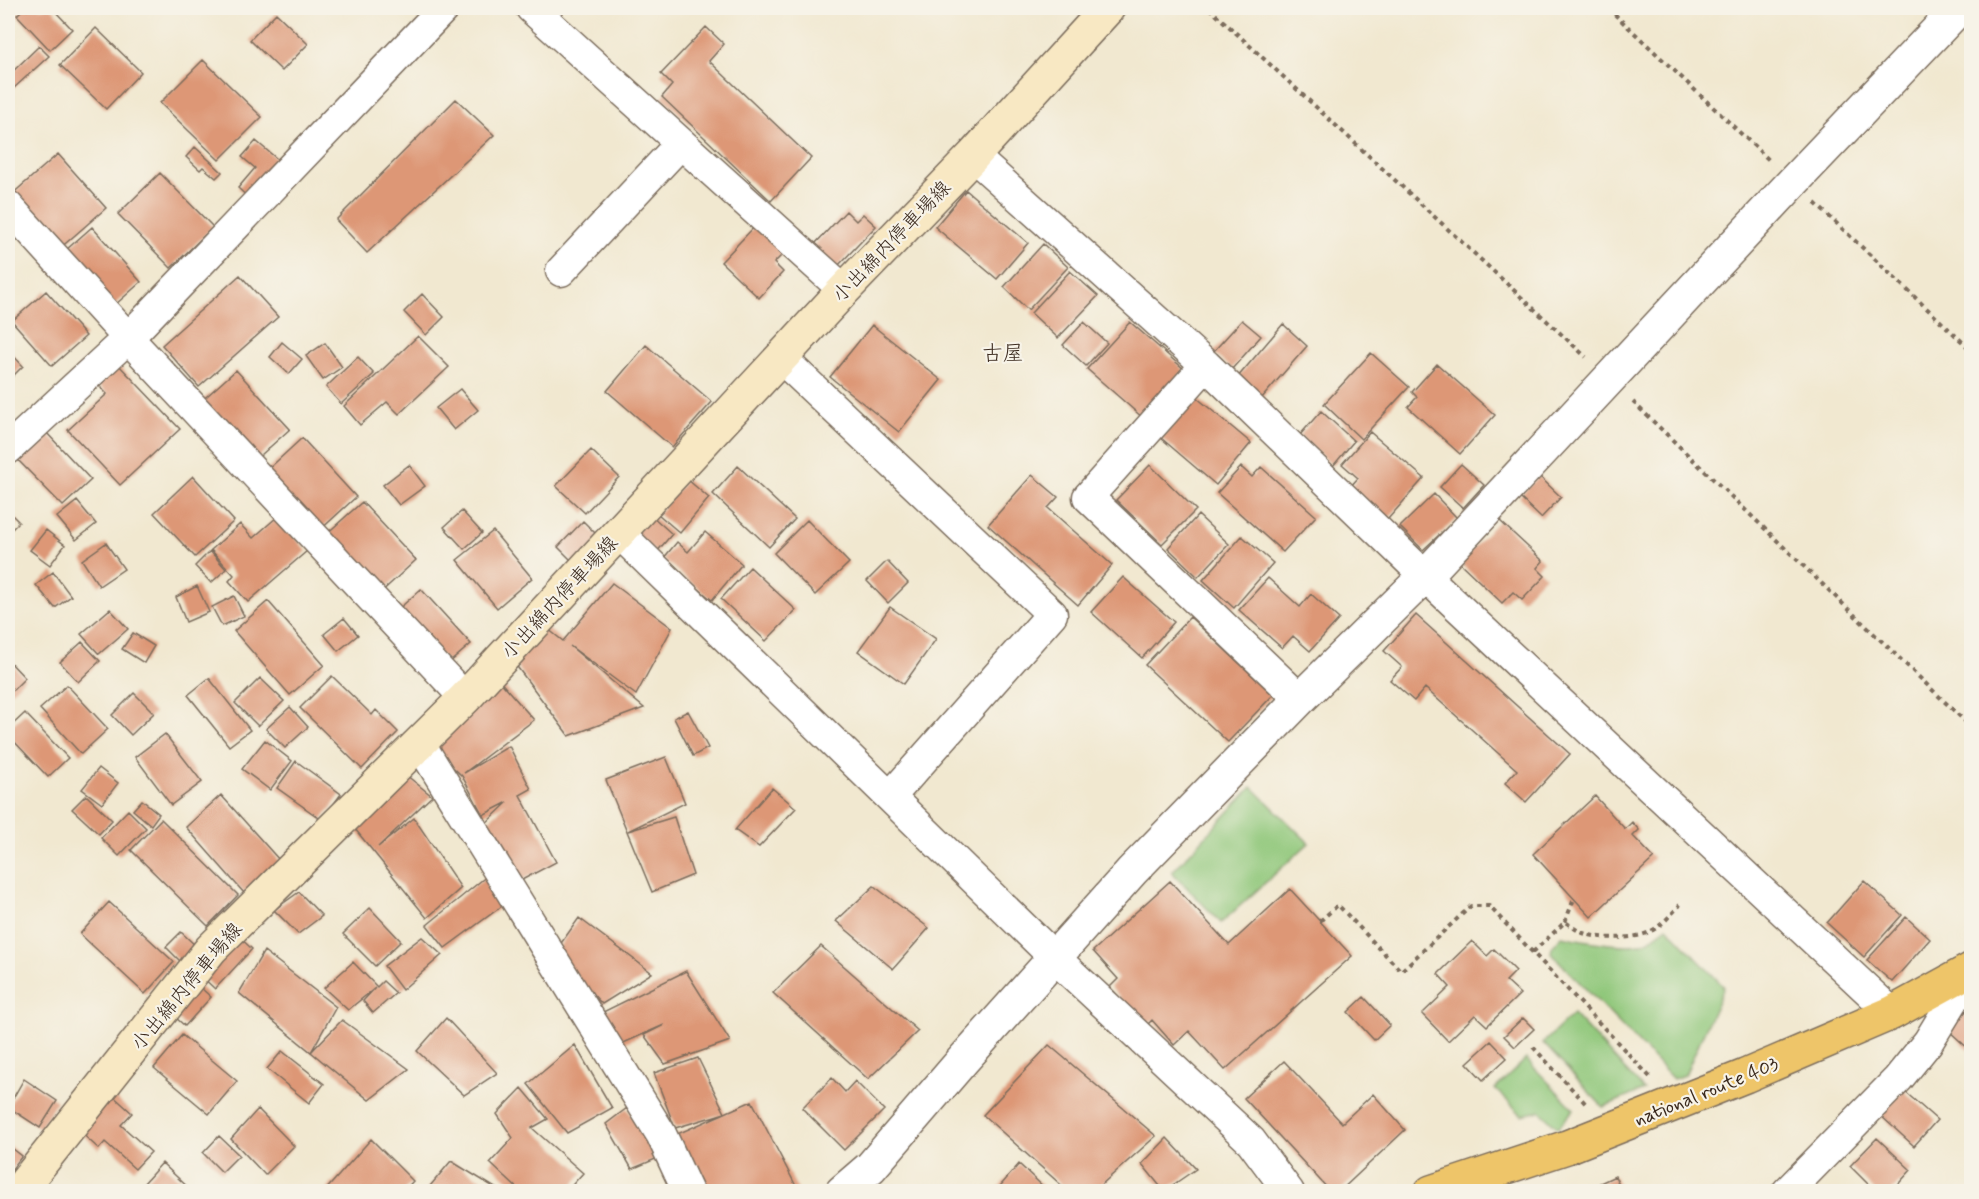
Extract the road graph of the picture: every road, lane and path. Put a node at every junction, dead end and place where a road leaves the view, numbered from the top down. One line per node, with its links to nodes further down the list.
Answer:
1 (444, 8): 11 (street)
2 (531, 8): 6 (street)
3 (1108, 8): 7 (main road, 小出綿内停車場線)
4 (1209, 8): 14 (path)
5 (1959, 8): 14 (street)
6 (681, 143): 9 (street); 10 (street)
7 (973, 156): 10 (main road, 小出綿内停車場線); 13 (street)
8 (8, 206): 11 (street)
9 (561, 271)
10 (844, 290): 12 (main road, 小出綿内停車場線)
11 (128, 338): 15 (street); 18 (street)
12 (782, 357): 16 (main road, 小出綿内停車場線); 22 (street)
13 (1206, 365): 17 (street); 19 (street)
14 (1609, 379): 17 (street); 20 (path)
15 (8, 449)
16 (619, 533): 18 (main road, 小出綿内停車場線); 22 (street)
17 (1425, 576): 19 (street); 30 (street)
18 (465, 698): 21 (main road, 小出綿内停車場線)
19 (1300, 699): 28 (street)
20 (1971, 728)
21 (420, 744): 32 (main road, 小出綿内停車場線); 33 (street)
22 (890, 796): 28 (street)
23 (1574, 898): 26 (path)
24 (1680, 905): 26 (path)
25 (1320, 921): 27 (path)
26 (1565, 922): 27 (path)
27 (1533, 952): 31 (path)
28 (1055, 958): 34 (street); 35 (street)
29 (1971, 969): 30 (highway, national route 403); 37 (street)
30 (1892, 1013): 31 (highway, national route 403)
31 (1676, 1104): 36 (highway, national route 403)
32 (18, 1191)
33 (687, 1191)
34 (842, 1191)
35 (1289, 1191)
36 (1431, 1191)
37 (1787, 1191)

